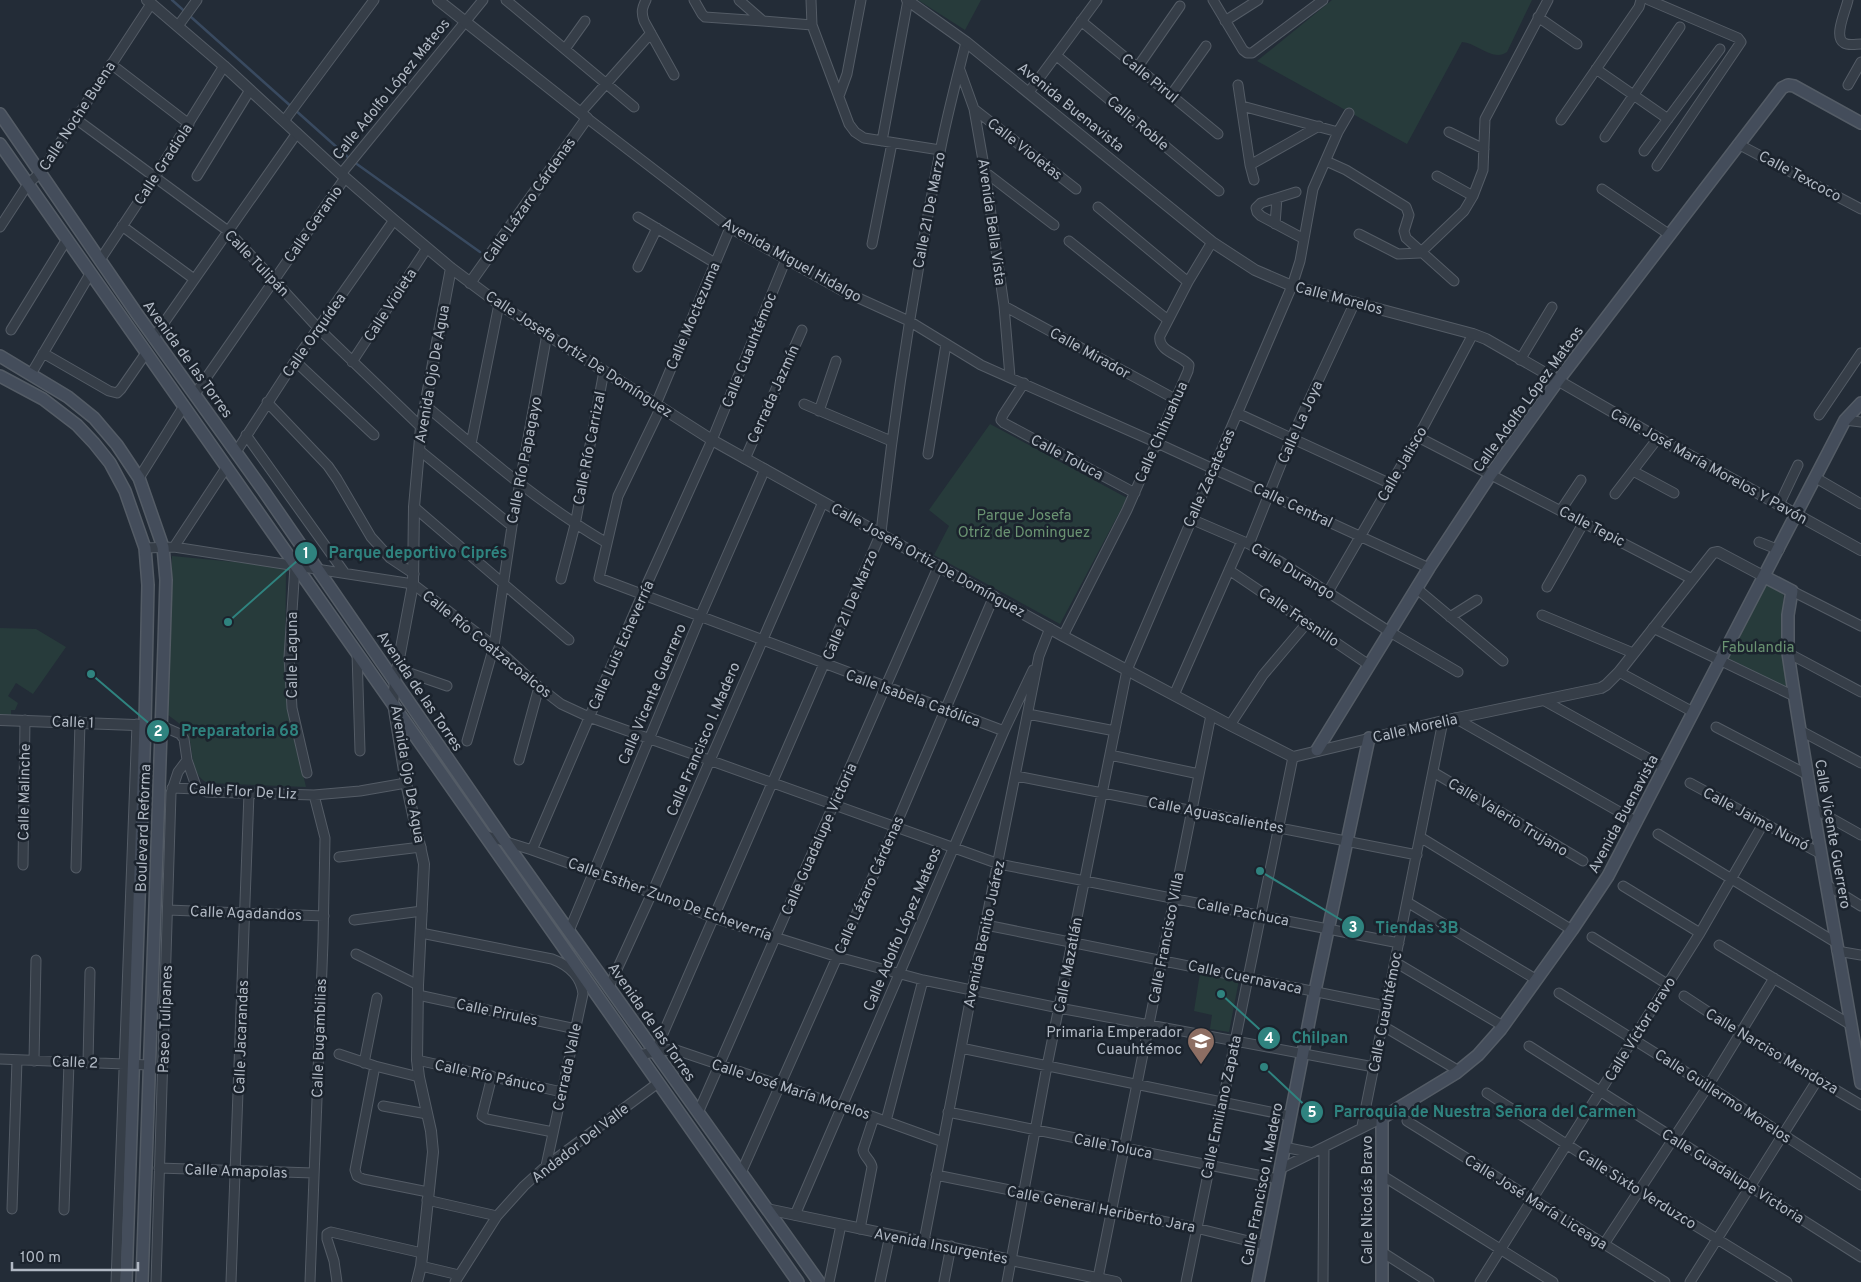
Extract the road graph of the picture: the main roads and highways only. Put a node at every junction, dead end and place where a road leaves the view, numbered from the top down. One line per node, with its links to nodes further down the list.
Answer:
1 (0, 114): 15 (main road, Avenida de las Torres)
2 (1861, 123): 9 (main road, Calle Adolfo López Mateos)
3 (0, 144): 14 (main road, Avenida de las Torres)
4 (0, 356): 13 (main road, Boulevard Reforma)
5 (0, 376): 12 (main road, Boulevard Reforma)
6 (1861, 403): 7 (main road, Avenida Buenavista)
7 (1765, 577): 10 (main road, Calle Vicente Guerrero); 11 (main road, Avenida Buenavista)
8 (1369, 738): 16 (main road, Calle Francisco I. Madero)
9 (1317, 750)
10 (1861, 1083)
11 (1382, 1118): 17 (main road, Calle Nicolás Bravo)
12 (126, 1282)
13 (142, 1282)
14 (798, 1282)
15 (819, 1282)
16 (1258, 1282)
17 (1382, 1282)

